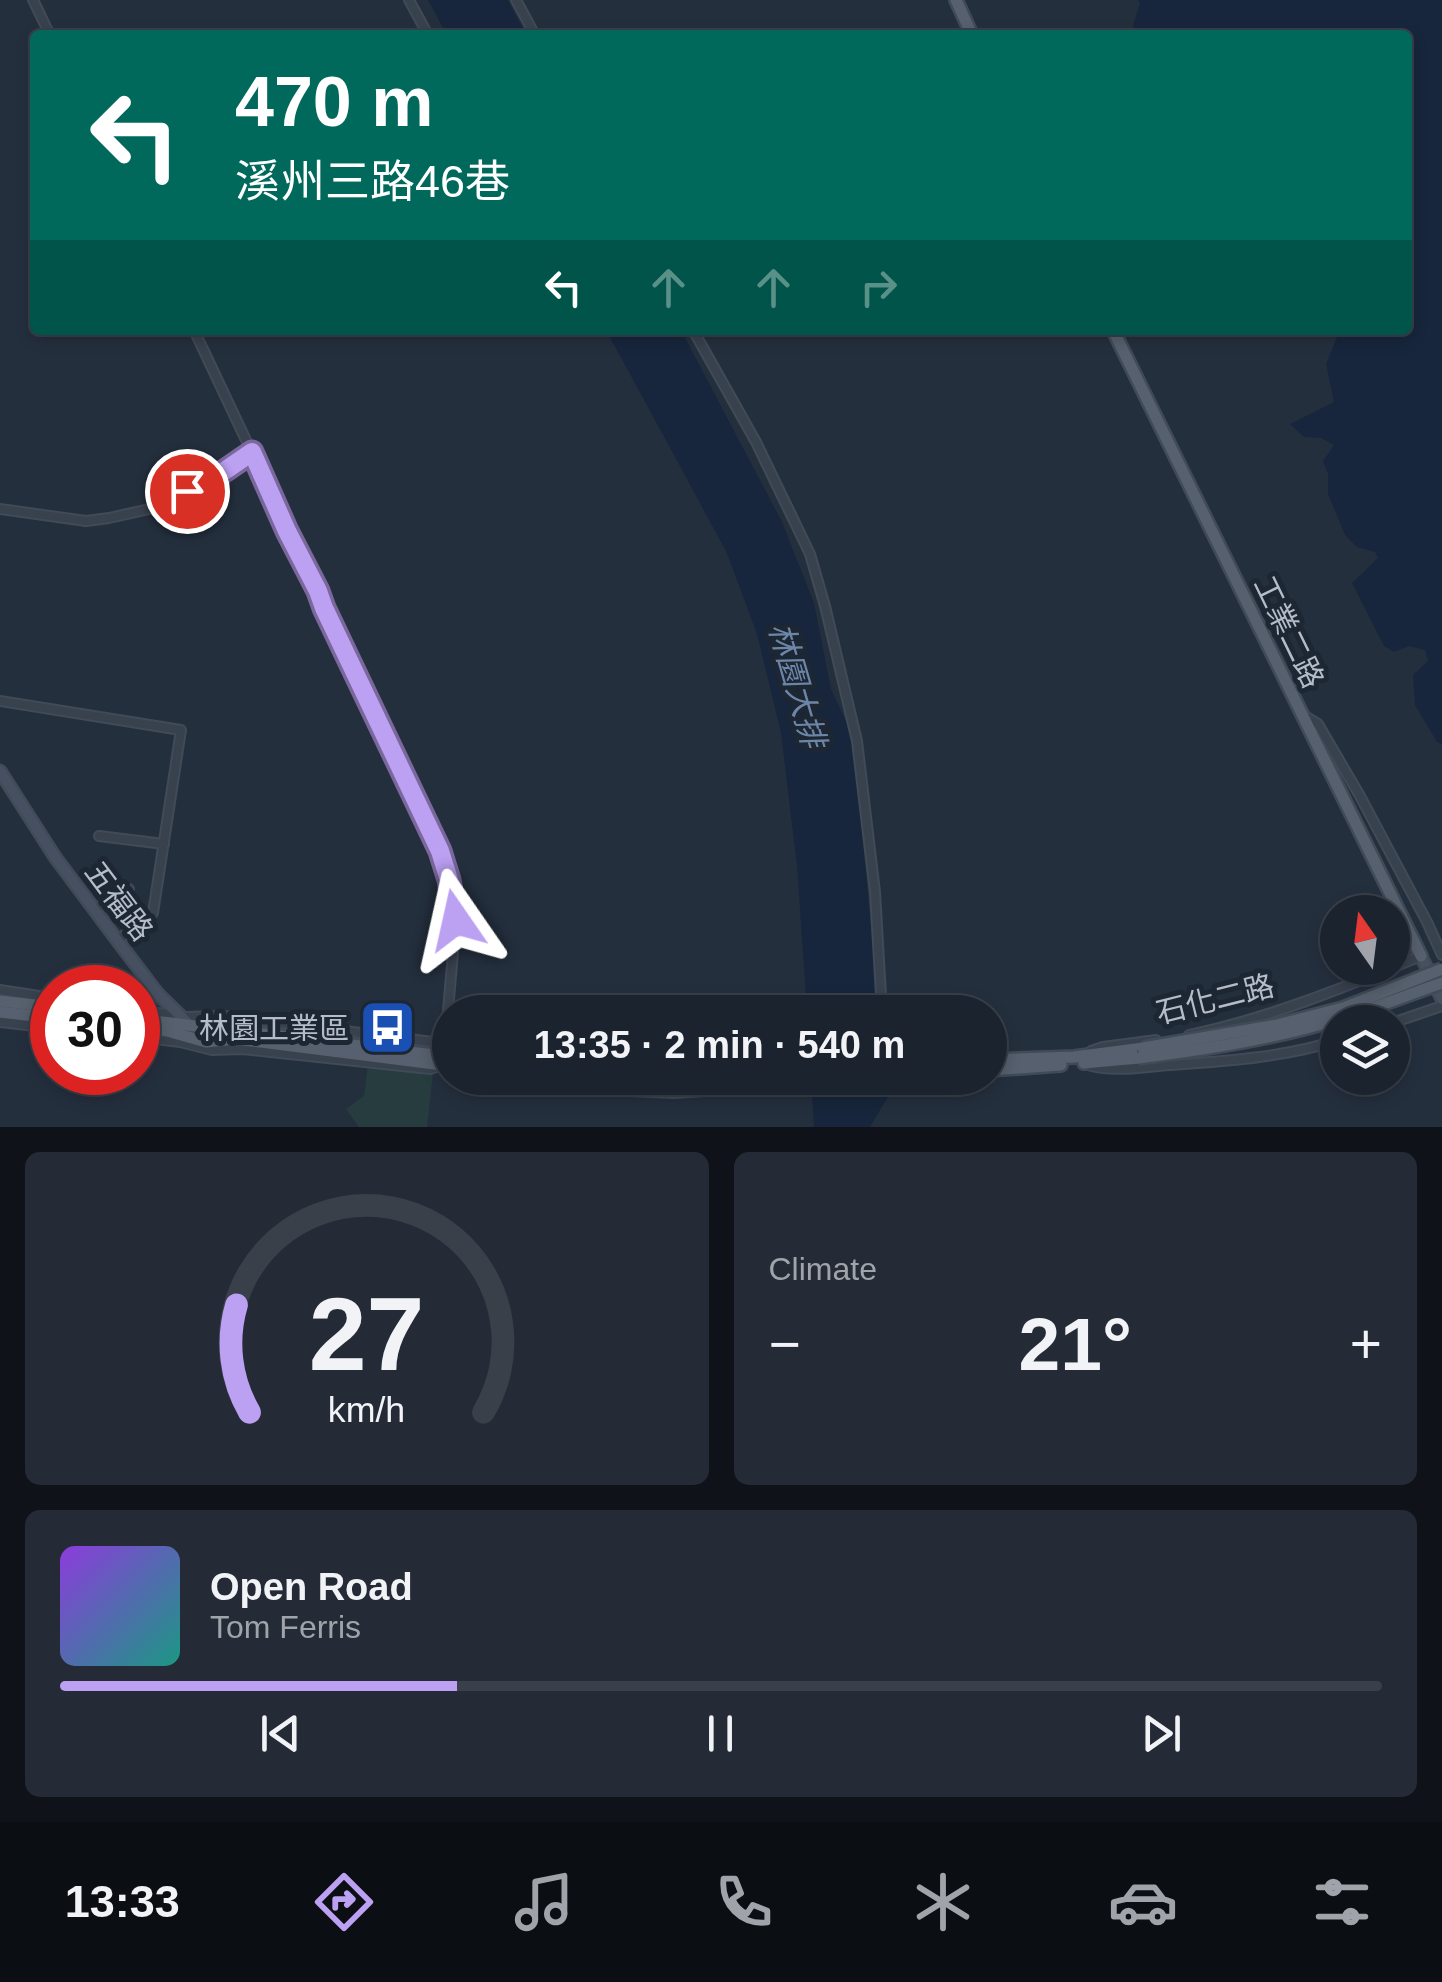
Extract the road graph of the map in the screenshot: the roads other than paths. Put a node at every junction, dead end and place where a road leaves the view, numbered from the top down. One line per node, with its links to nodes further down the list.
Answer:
1 (33, 0): 5 (street)
2 (409, 0): 6 (street)
3 (516, 0): 7 (street)
4 (956, 0): 8 (main road)
5 (48, 30)
6 (425, 30)
7 (532, 30)
8 (970, 30)
9 (196, 335): 12 (street)
10 (695, 335): 29 (street)
11 (1114, 335): 15 (main road, 工業二路)
12 (252, 452): 13 (street); 28 (street)
13 (0, 508)
14 (0, 701): 18 (street)
15 (1302, 714): 22 (main road, 工業二路); 23 (street)
16 (0, 771): 20 (street, 五福路)
17 (98, 836): 18 (street)
18 (164, 844): 21 (street)
19 (129, 889): 20 (street)
20 (95, 910): 21 (street, 五福路)
21 (117, 940): 39 (street, 五福路)
22 (1421, 956): 31 (street); 49 (street, 石化二路)
23 (1442, 956)
24 (1442, 969): 45 (main road, bridge)
25 (1442, 983): 45 (main road, bridge)
26 (0, 990): 27 (street)
27 (30, 995)
28 (451, 995)
29 (881, 995)
30 (0, 1001): 32 (main road)
31 (1442, 1002): 36 (street)
32 (30, 1004)
33 (0, 1012): 34 (main road)
34 (30, 1015)
35 (160, 1015): 39 (street)
36 (1410, 1015)
37 (160, 1020): 39 (main road)
38 (0, 1022): 40 (street)
39 (188, 1022): 44 (street, 五福路); 46 (main road)
40 (30, 1025)
41 (160, 1031): 44 (main road)
42 (160, 1040): 44 (street)
43 (1320, 1044): 49 (street, 石化二路)
44 (209, 1046): 47 (main road)
45 (1140, 1053): 49 (main road, 石化二路)
46 (432, 1059)
47 (432, 1059)
48 (1007, 1060): 49 (main road, 石化二路)
49 (1078, 1060): 50 (main road, 石化二路)
50 (1007, 1068)

